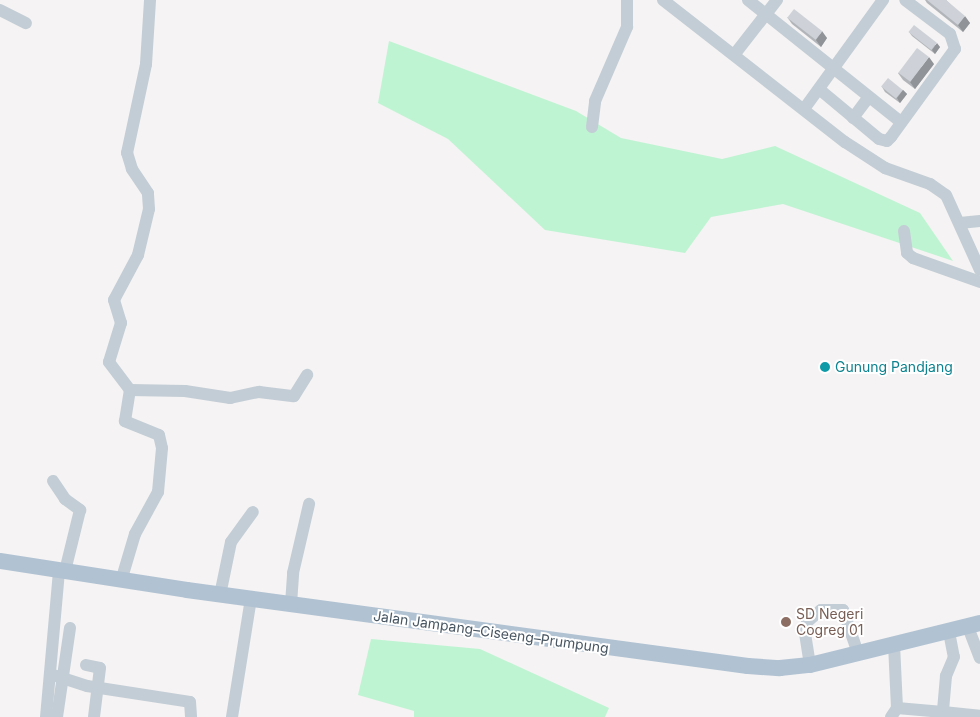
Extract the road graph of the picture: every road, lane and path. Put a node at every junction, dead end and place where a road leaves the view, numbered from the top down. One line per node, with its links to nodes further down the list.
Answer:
1 (150, 0): 25 (street)
2 (626, 0): 18 (street)
3 (663, 0): 11 (street)
4 (748, 0): 9 (street)
5 (777, 0): 9 (street)
6 (883, 0): 12 (street)
7 (905, 0): 17 (street)
8 (0, 10): 10 (street)
9 (766, 14): 11 (street); 12 (street)
10 (26, 23)
11 (734, 55): 15 (street)
12 (834, 68): 13 (street); 14 (street)
13 (819, 89): 15 (street); 16 (street)
14 (869, 97): 16 (street); 17 (street)
15 (804, 109): 20 (street)
16 (853, 118): 17 (street)
17 (901, 122)
18 (592, 127)
19 (980, 221): 20 (street)
20 (960, 223): 22 (street)
21 (904, 231): 23 (street)
22 (980, 270)
23 (980, 282)
24 (307, 375): 25 (street)
25 (130, 390): 31 (street)
26 (53, 481): 30 (street)
27 (309, 504): 34 (street)
28 (253, 512): 32 (street)
29 (0, 561): 30 (main road, Jalan Jampang–Ciseeng–Prumpung)
30 (62, 571): 31 (main road, Jalan Jampang–Ciseeng–Prumpung); 43 (street)
31 (121, 581): 32 (main road, Jalan Jampang–Ciseeng–Prumpung)
32 (220, 595): 33 (main road, Jalan Jampang–Ciseeng–Prumpung)
33 (250, 599): 34 (main road, Jalan Jampang–Ciseeng–Prumpung); 53 (street)
34 (291, 604): 42 (main road, Jalan Jampang–Ciseeng–Prumpung)
35 (974, 625): 37 (main road, Jalan Jampang–Ciseeng–Prumpung); 40 (street)
36 (70, 628): 44 (street)
37 (948, 632): 38 (main road, Jalan Jampang–Ciseeng–Prumpung); 47 (street)
38 (894, 645): 39 (main road, Jalan Jampang–Ciseeng–Prumpung); 46 (street)
39 (858, 653): 42 (main road, Jalan Jampang–Ciseeng–Prumpung); 42 (street)
40 (980, 658)
41 (86, 665): 45 (street)
42 (810, 665)
43 (50, 674): 44 (street); 49 (street)
44 (62, 680): 45 (street); 50 (street)
45 (98, 688): 51 (street); 52 (street)
46 (894, 712): 47 (street)
47 (943, 712): 48 (street)
48 (980, 716)
49 (46, 717)
50 (57, 717)
51 (94, 717)
52 (191, 717)
53 (232, 717)

